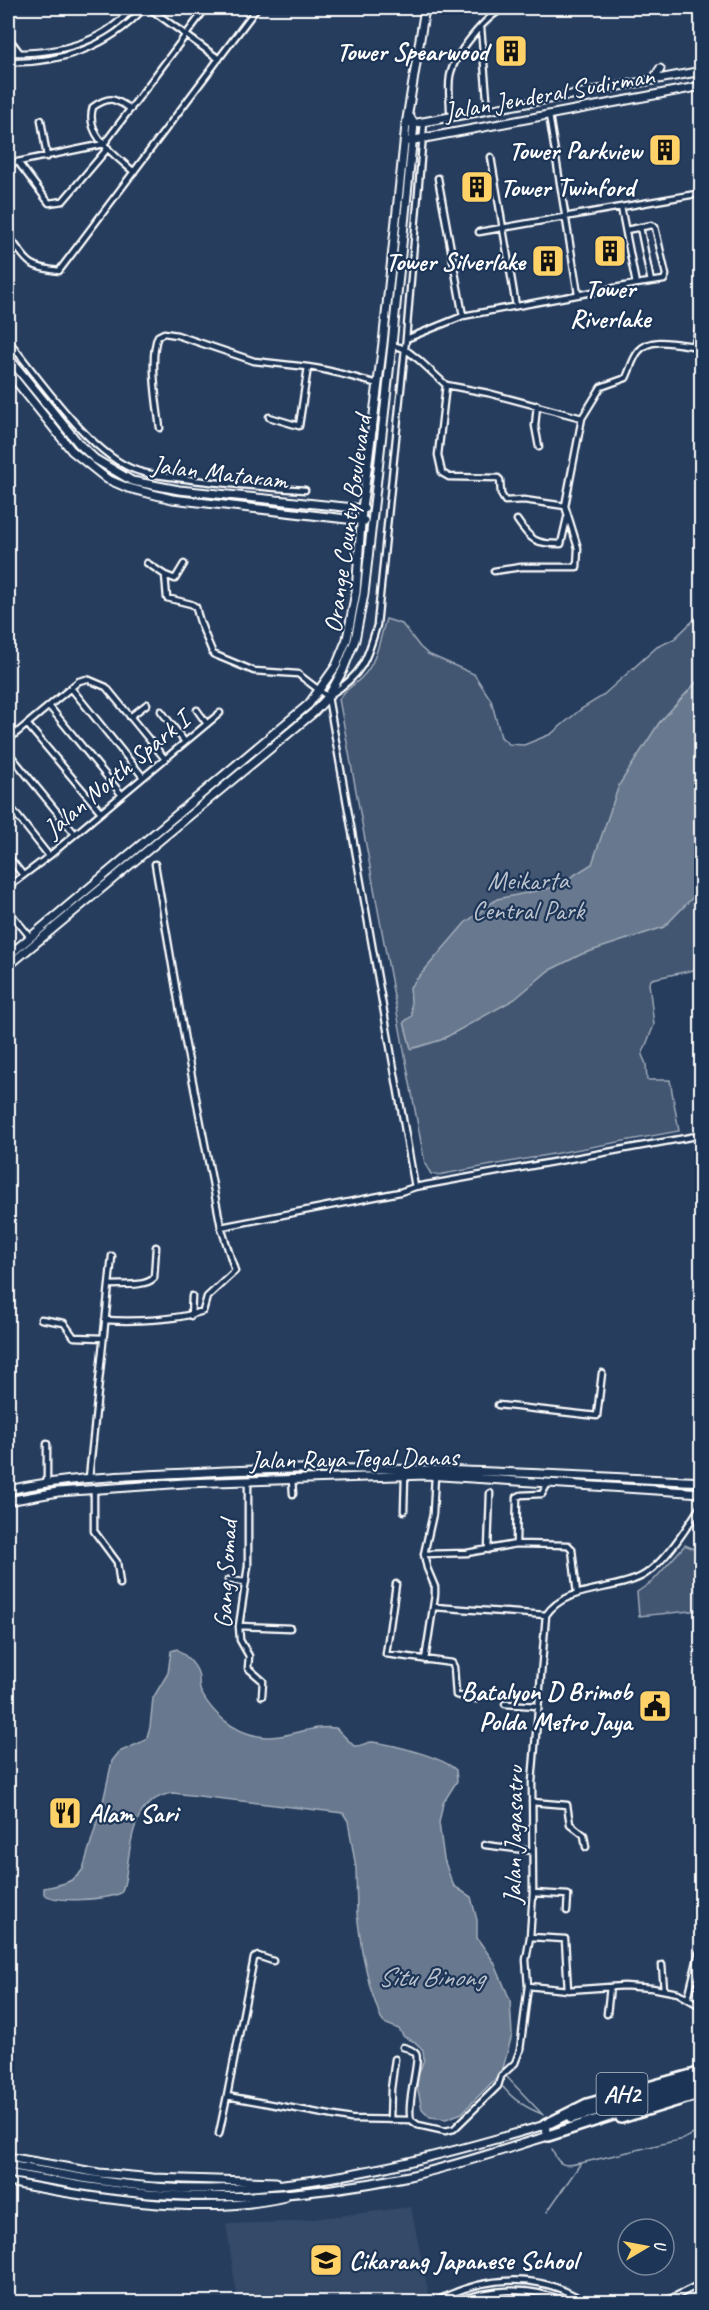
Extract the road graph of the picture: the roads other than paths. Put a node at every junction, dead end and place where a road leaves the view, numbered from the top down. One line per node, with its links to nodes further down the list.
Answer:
1 (132, 8): 12 (street)
2 (144, 8): 14 (street)
3 (149, 8): 9 (street)
4 (206, 8): 9 (street)
5 (257, 8): 13 (street)
6 (424, 8): 27 (main road, Orange County Boulevard)
7 (505, 8): 8 (street)
8 (481, 28): 21 (street); 22 (street)
9 (186, 35): 13 (street); 20 (street)
10 (8, 37): 12 (street)
11 (8, 53): 12 (street)
12 (20, 53)
13 (219, 59): 35 (street)
14 (8, 62)
15 (660, 69): 17 (main road)
16 (702, 71): 17 (main road, Jalan Jenderal Sudirman)
17 (653, 80): 22 (main road, Jalan Jenderal Sudirman)
18 (702, 86): 24 (main road, Jalan Jenderal Sudirman)
19 (473, 105): 23 (main road)
20 (131, 109): 30 (street); 30 (street)
21 (450, 110)
22 (488, 110): 23 (main road, Jalan Jenderal Sudirman)
23 (467, 114): 26 (main road, Jalan Jenderal Sudirman)
24 (549, 115): 28 (main road, Jalan Jenderal Sudirman); 39 (street)
25 (41, 120): 31 (street)
26 (424, 122): 27 (main road, Jalan Jenderal Sudirman); 28 (street)
27 (410, 124): 29 (main road, Orange County Boulevard)
28 (424, 137): 29 (main road, Jalan Jenderal Sudirman); 51 (street)
29 (408, 141): 53 (main road, Orange County Boulevard); 54 (main road, Orange County Boulevard)
30 (106, 146): 31 (street); 33 (street); 35 (street)
31 (47, 157): 33 (street)
32 (491, 158): 41 (street)
33 (18, 162): 34 (street)
34 (8, 164)
35 (134, 172): 44 (street)
36 (438, 178): 50 (street)
37 (702, 193): 38 (street)
38 (621, 207): 39 (street); 42 (street)
39 (566, 217): 41 (street); 47 (street)
40 (640, 227): 42 (street); 45 (street); 45 (street)
41 (503, 228): 43 (street); 48 (street)
42 (626, 230): 46 (street)
43 (479, 232)
44 (8, 235)
45 (651, 282): 46 (street)
46 (636, 284): 47 (street)
47 (578, 294): 48 (street)
48 (516, 306): 50 (street)
49 (702, 313): 55 (street)
50 (463, 316): 51 (street)
51 (406, 339): 57 (street)
52 (8, 340): 68 (street)
53 (383, 343): 54 (street); 61 (main road, Orange County Boulevard)
54 (392, 345): 57 (street); 75 (main road, Orange County Boulevard)
55 (694, 347): 56 (street); 65 (street)
56 (702, 347)
57 (405, 349): 62 (street); 88 (street)
58 (8, 357): 69 (main road, Jalan Mataram)
59 (308, 367): 61 (street); 64 (street); 66 (street)
60 (8, 371): 77 (main road, Jalan Mataram)
61 (378, 384): 71 (main road, Orange County Boulevard)
62 (446, 385): 63 (street); 72 (street)
63 (537, 405): 65 (street); 67 (street)
64 (269, 417)
65 (582, 418): 72 (street)
66 (160, 428)
67 (539, 447)
68 (137, 471): 69 (street); 70 (street)
69 (132, 481): 73 (main road, Jalan Mataram)
70 (305, 490)
71 (364, 493): 73 (main road); 74 (main road, Orange County Boulevard)
72 (566, 506): 76 (street)
73 (344, 507): 74 (main road, Jalan Mataram); 77 (main road)
74 (362, 509): 75 (main road, Jalan Mataram); 79 (main road, Orange County Boulevard)
75 (372, 510): 80 (main road, Orange County Boulevard)
76 (568, 515): 78 (street); 84 (street)
77 (344, 519): 79 (main road, Jalan Mataram); 81 (main road)
78 (517, 520)
79 (361, 521): 80 (main road, Jalan Mataram); 81 (main road, Orange County Boulevard)
80 (371, 522): 88 (main road, Orange County Boulevard)
81 (360, 537): 87 (main road, Orange County Boulevard)
82 (147, 563): 85 (street)
83 (184, 564): 85 (street)
84 (494, 571)
85 (165, 575): 87 (street)
86 (71, 688): 90 (street); 94 (street); 101 (street)
87 (320, 690): 88 (street); 112 (main road, Orange County Boulevard)
88 (328, 697): 112 (main road, Orange County Boulevard); 116 (street)
89 (147, 704): 94 (street)
90 (49, 706): 95 (street); 102 (street)
91 (197, 710): 96 (street)
92 (161, 711): 98 (street)
93 (220, 713): 96 (street, Jalan North Spark I)
94 (130, 717): 100 (street)
95 (27, 723): 97 (street); 104 (street)
96 (207, 724): 98 (street, Jalan North Spark I)
97 (8, 740)
98 (185, 742): 100 (street, Jalan North Spark I)
99 (8, 752): 105 (street)
100 (165, 759): 101 (street, Jalan North Spark I)
101 (143, 777): 102 (street, Jalan North Spark I)
102 (122, 795): 104 (street, Jalan North Spark I)
103 (8, 804): 106 (street)
104 (101, 812): 105 (street, Jalan North Spark I)
105 (75, 834): 106 (street, Jalan North Spark I)
106 (49, 855): 109 (street, Jalan North Spark I)
107 (8, 856): 109 (street)
108 (155, 864): 117 (street)
109 (23, 875): 110 (street, Jalan North Spark I)
110 (8, 887)
111 (8, 909): 112 (street)
112 (33, 940): 113 (main road, Orange County Boulevard); 114 (main road, Orange County Boulevard)
113 (8, 956)
114 (8, 966)
115 (702, 1135): 116 (street)
116 (415, 1187): 117 (street)
117 (221, 1227): 122 (street)
118 (156, 1247): 120 (street)
119 (112, 1256): 120 (street)
120 (109, 1285): 124 (street)
121 (192, 1296): 122 (street)
122 (191, 1316): 124 (street)
123 (40, 1319): 125 (street)
124 (105, 1320): 125 (street)
125 (104, 1338): 133 (street)
126 (602, 1373): 127 (street)
127 (498, 1405)
128 (47, 1444): 137 (street)
129 (426, 1472): 130 (main road, Jalan Raya Tegal Danas); 131 (main road, Jalan Raya Tegal Danas); 132 (main road, Jalan Raya Tegal Danas); 138 (main road, Jalan Raya Tegal Danas)
130 (185, 1473): 133 (main road, Jalan Raya Tegal Danas); 139 (main road)
131 (405, 1475): 134 (main road, Jalan Raya Tegal Danas); 149 (street)
132 (435, 1475): 140 (main road, Jalan Raya Tegal Danas); 152 (street)
133 (89, 1478): 135 (main road, Jalan Raya Tegal Danas)
134 (292, 1479): 136 (main road, Jalan Raya Tegal Danas); 146 (street)
135 (66, 1480): 137 (main road, Jalan Raya Tegal Danas); 143 (main road)
136 (248, 1480): 139 (main road, Jalan Raya Tegal Danas); 154 (street, Gang Somad)
137 (47, 1482): 142 (main road, Jalan Raya Tegal Danas)
138 (702, 1482)
139 (185, 1483): 141 (main road, Jalan Raya Tegal Danas)
140 (548, 1483): 145 (main road, Jalan Raya Tegal Danas); 150 (street)
141 (94, 1489): 143 (main road, Jalan Raya Tegal Danas); 155 (street)
142 (8, 1490)
143 (67, 1491): 147 (main road, Jalan Raya Tegal Danas)
144 (489, 1493): 151 (street)
145 (702, 1493)
146 (293, 1494)
147 (8, 1501)
148 (702, 1504): 157 (street)
149 (404, 1510)
150 (516, 1544): 151 (street); 157 (street)
151 (488, 1550): 152 (street)
152 (424, 1554): 158 (street)
153 (228, 1580): 154 (street)
154 (246, 1582): 160 (street, Gang Somad)
155 (120, 1584)
156 (396, 1584): 162 (street)
157 (578, 1594): 159 (street)
158 (434, 1607): 159 (street); 162 (street)
159 (546, 1615): 166 (street, Jalan Jagasatru)
160 (239, 1626): 161 (street); 163 (street, Gang Somad)
161 (290, 1628)
162 (425, 1660): 164 (street)
163 (262, 1696)
164 (477, 1699)
165 (504, 1704): 166 (street)
166 (538, 1706): 167 (street, Jalan Jagasatru)
167 (532, 1802): 169 (street); 170 (street, Jalan Jagasatru)
168 (485, 1845): 170 (street)
169 (586, 1846)
170 (532, 1851): 171 (street, Jalan Jagasatru)
171 (533, 1893): 172 (street); 173 (street, Jalan Jagasatru)
172 (567, 1911)
173 (531, 1937): 179 (street, Jalan Jagasatru); 181 (street)
174 (702, 1951): 177 (street)
175 (273, 1961): 192 (street)
176 (662, 1965): 182 (street)
177 (694, 1973): 178 (street); 183 (street)
178 (702, 1974)
179 (528, 1986): 181 (street); 194 (street, Jalan Jagasatru)
180 (610, 1987): 181 (street); 182 (street); 185 (street)
181 (568, 1990)
182 (664, 1990): 183 (street)
183 (688, 1998): 184 (street)
184 (702, 2007)
185 (607, 2014)
186 (403, 2047): 194 (street)
187 (395, 2059): 193 (street)
188 (702, 2072): 196 (highway, AH2)
189 (702, 2078): 196 (highway, AH2)
190 (702, 2086): 195 (highway, AH2)
191 (702, 2093): 195 (highway)
192 (227, 2096): 193 (street); 197 (street)
193 (390, 2120): 194 (street)
194 (411, 2120)
195 (594, 2121): 198 (highway, AH2)
196 (546, 2125): 198 (main road); 204 (main road, AH2)
197 (219, 2134)
198 (548, 2136): 205 (main road, AH2)
199 (8, 2157): 204 (main road, AH2)
200 (8, 2165): 202 (main road)
201 (8, 2173): 202 (main road)
202 (75, 2181): 204 (main road); 205 (main road)
203 (8, 2182): 205 (main road, AH2)
204 (304, 2183)
205 (305, 2192)
206 (702, 2283): 211 (street)
207 (435, 2302): 210 (street)
208 (455, 2302): 209 (street)
209 (565, 2302)
210 (585, 2302)
211 (664, 2302)

